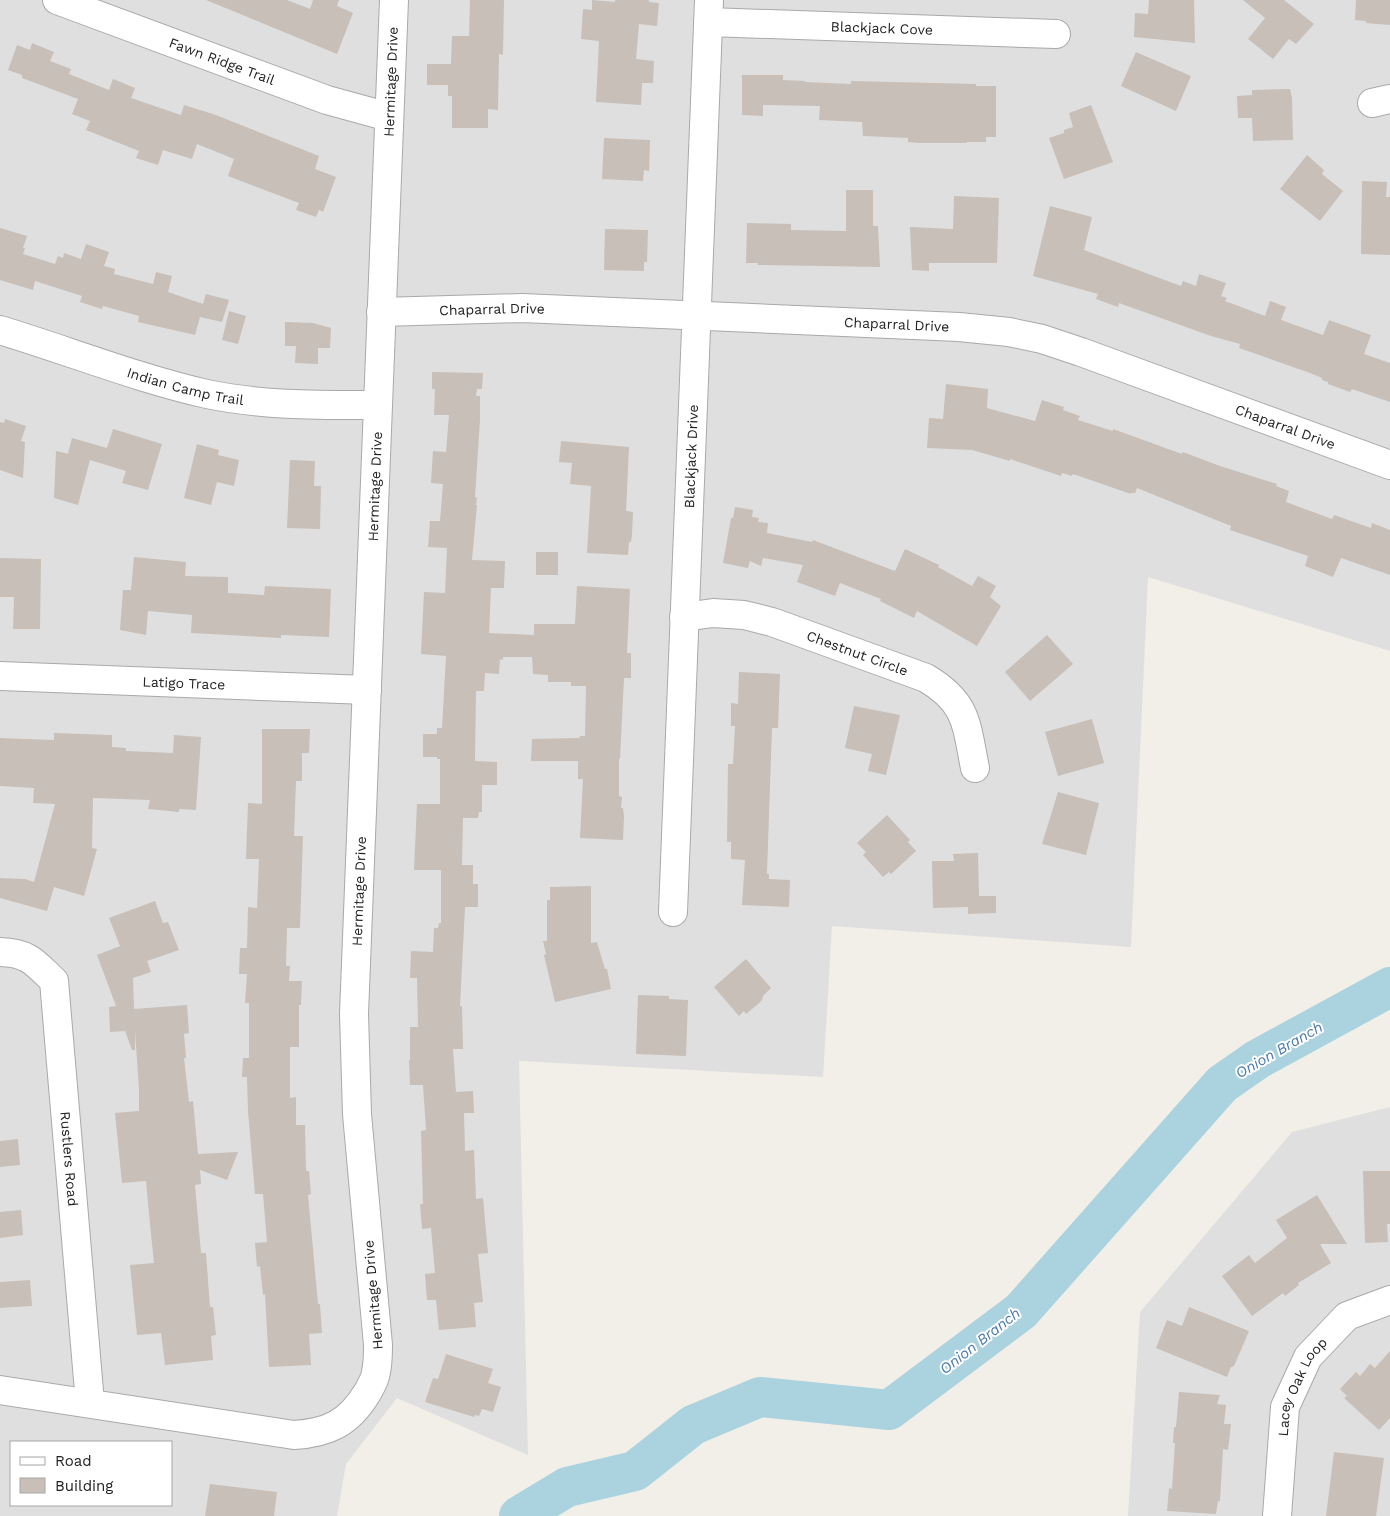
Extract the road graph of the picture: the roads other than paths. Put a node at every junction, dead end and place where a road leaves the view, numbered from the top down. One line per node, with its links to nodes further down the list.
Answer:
1 (57, 0): 5 (street, Fawn Ridge Trail)
2 (394, 0): 5 (street, Hermitage Drive)
3 (708, 11): 4 (street, Blackjack Cove); 7 (street, Blackjack Drive)
4 (1056, 34)
5 (389, 117): 6 (street, Hermitage Drive)
6 (381, 312): 7 (street, Chaparral Drive); 9 (street, Hermitage Drive)
7 (695, 317): 10 (street, Chaparral Drive); 11 (street, Blackjack Drive)
8 (0, 330): 9 (street, Indian Camp Trail)
9 (378, 405): 13 (street, Hermitage Drive)
10 (1390, 465)
11 (684, 617): 14 (street, Chestnut Circle); 15 (street, Blackjack Drive)
12 (0, 676): 13 (street, Latigo Trace)
13 (367, 690): 19 (street, Hermitage Drive)
14 (975, 768)
15 (673, 912)
16 (0, 952): 19 (street, Rustlers Road)
17 (1390, 1300): 20 (street, Lacey Oak Loop)
18 (0, 1390): 19 (street, Hermitage Drive)
19 (90, 1403)
20 (1277, 1516)

